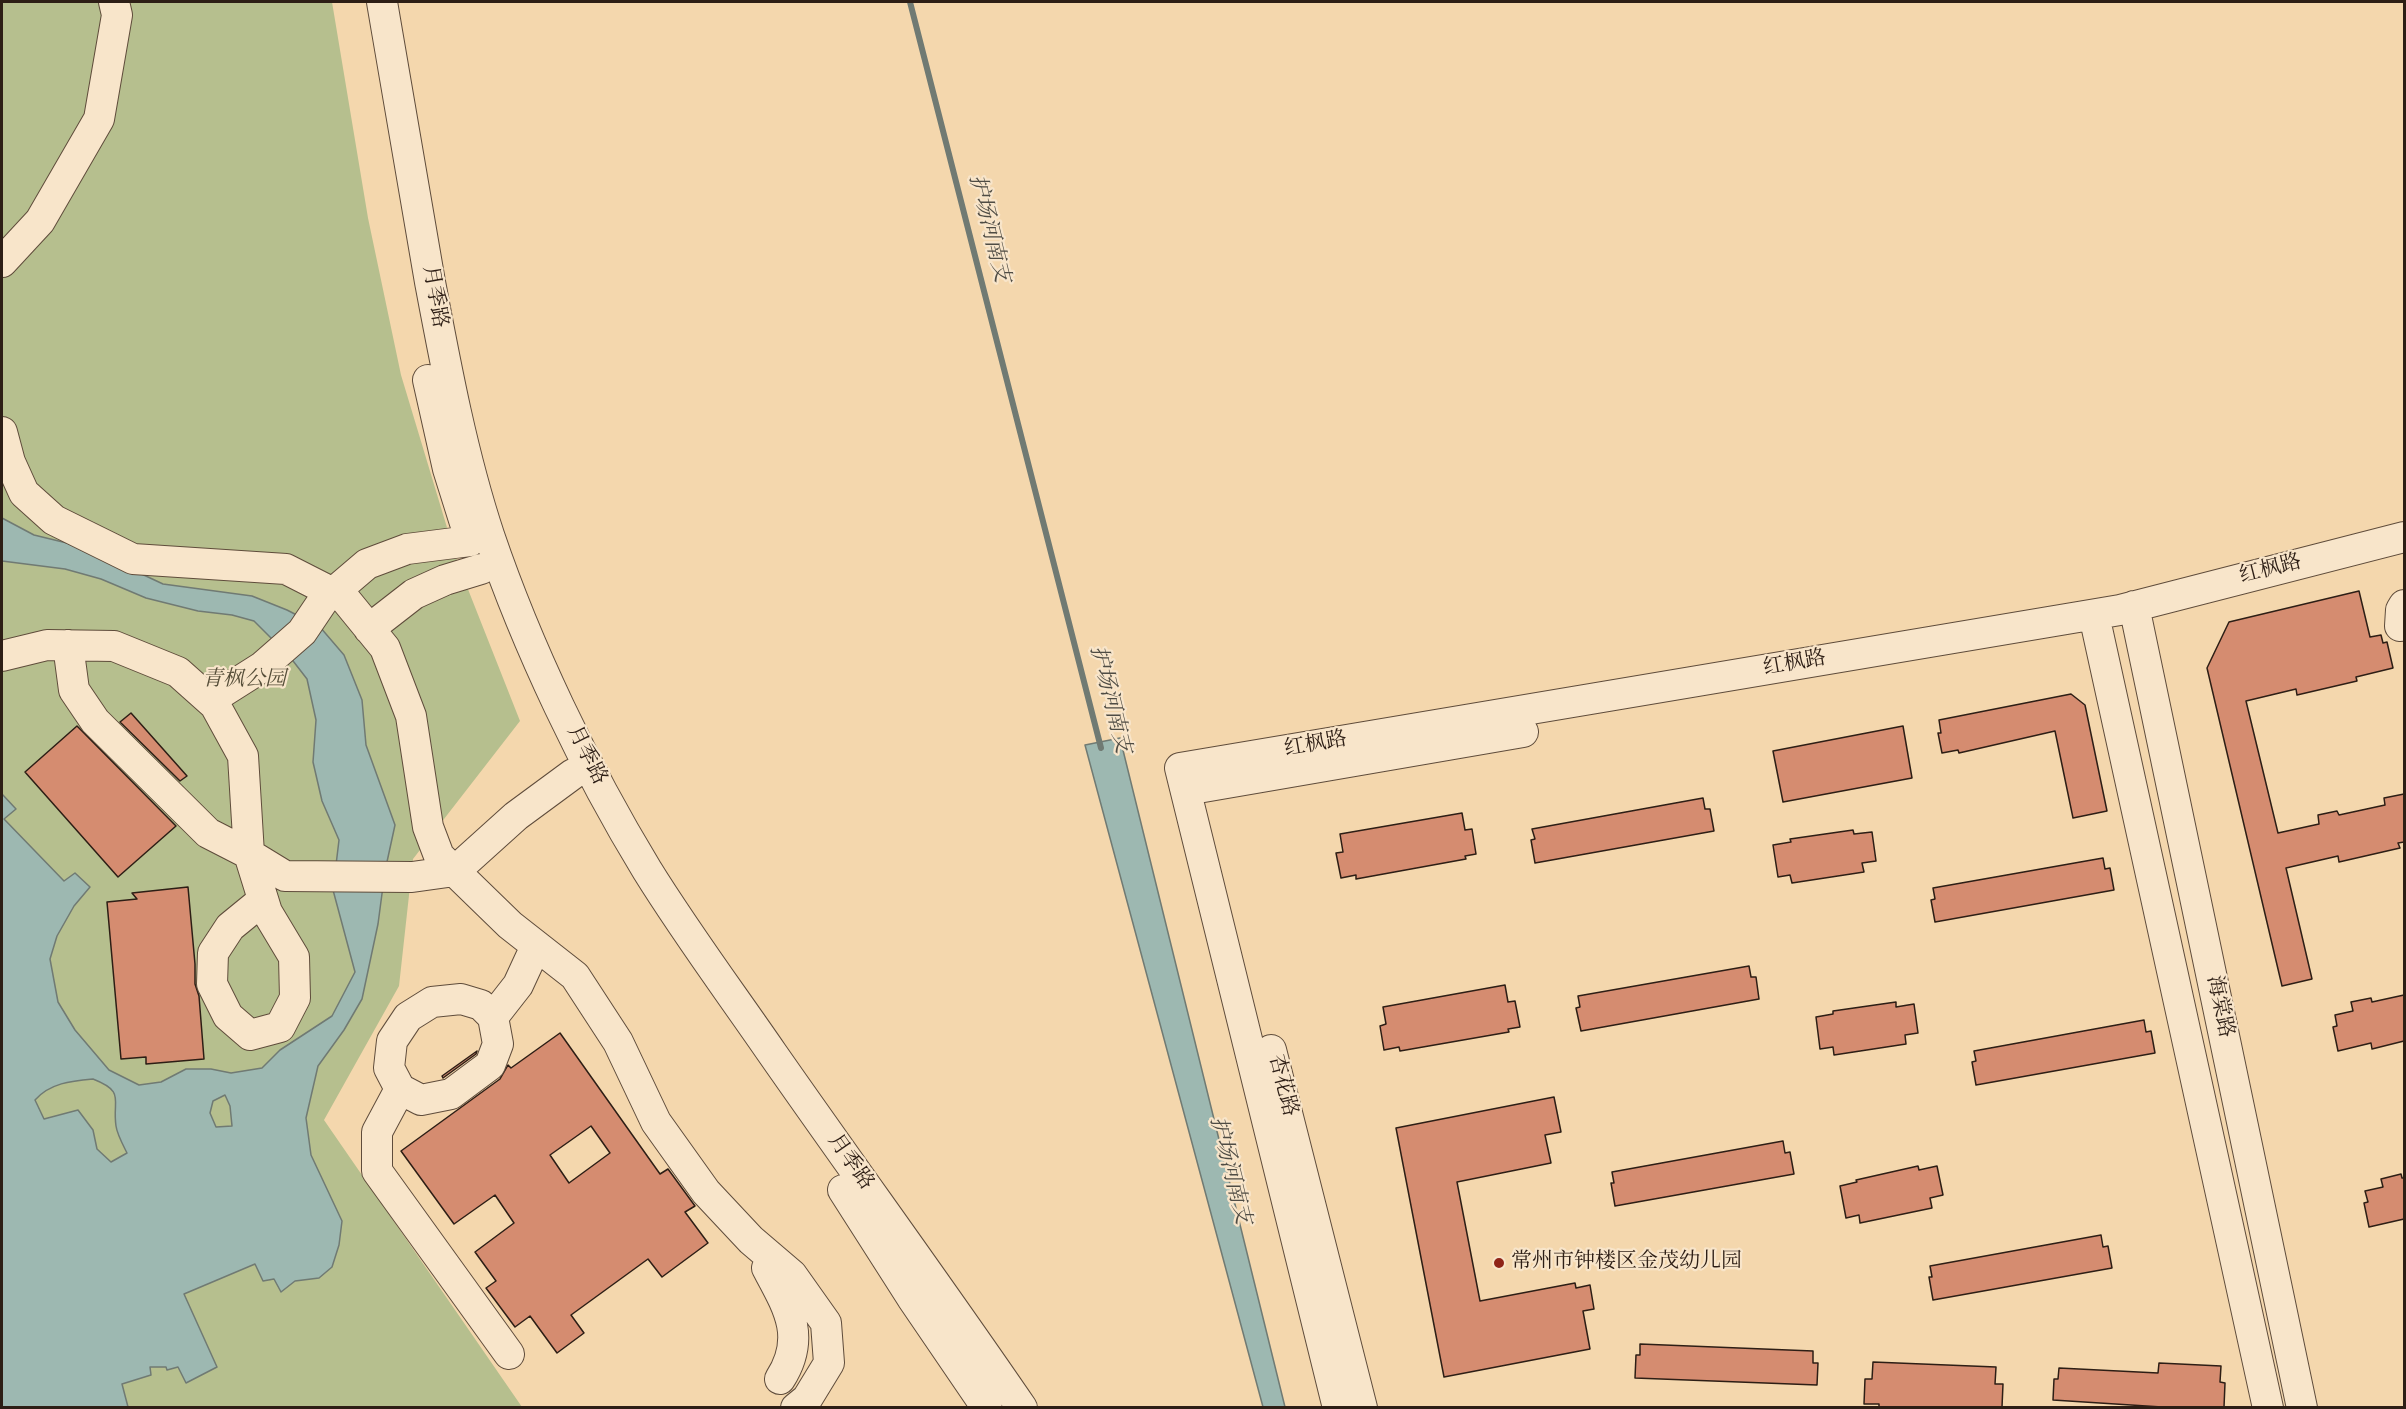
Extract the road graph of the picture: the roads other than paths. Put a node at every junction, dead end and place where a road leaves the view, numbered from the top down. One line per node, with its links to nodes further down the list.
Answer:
1 (114, 2): 4 (street)
2 (362, 2): 7 (street, 月季路)
3 (382, 2): 30 (street, 月季路)
4 (2, 262)
5 (2, 432): 10 (street)
6 (2404, 537): 11 (street, 红枫路)
7 (470, 541): 9 (street, 月季路); 10 (street)
8 (2404, 558): 11 (street, 红枫路)
9 (481, 569): 13 (street); 17 (street, 月季路)
10 (331, 592): 13 (street); 16 (street)
11 (2136, 615): 12 (street, 红枫路); 34 (street, 海棠路)
12 (2096, 623): 18 (street, 红枫路); 33 (street, 海棠路)
13 (369, 629): 20 (street)
14 (68, 645): 15 (street); 16 (street); 19 (street)
15 (2, 656)
16 (210, 700): 19 (street)
17 (573, 774): 20 (street); 29 (street, 月季路)
18 (1193, 778): 31 (street, 杏花路); 32 (street, 杏花路)
19 (249, 854): 20 (street); 21 (street)
20 (455, 871): 22 (street)
21 (263, 900)
22 (536, 946): 23 (street); 25 (street)
23 (494, 1017): 24 (street); 24 (street)
24 (400, 1089): 26 (street)
25 (751, 1240): 27 (street); 28 (street)
26 (509, 1354)
27 (780, 1379)
28 (796, 1407)
29 (987, 1407)
30 (1022, 1407)
31 (1338, 1407)
32 (1362, 1407)
33 (2268, 1407)
34 (2302, 1407)

